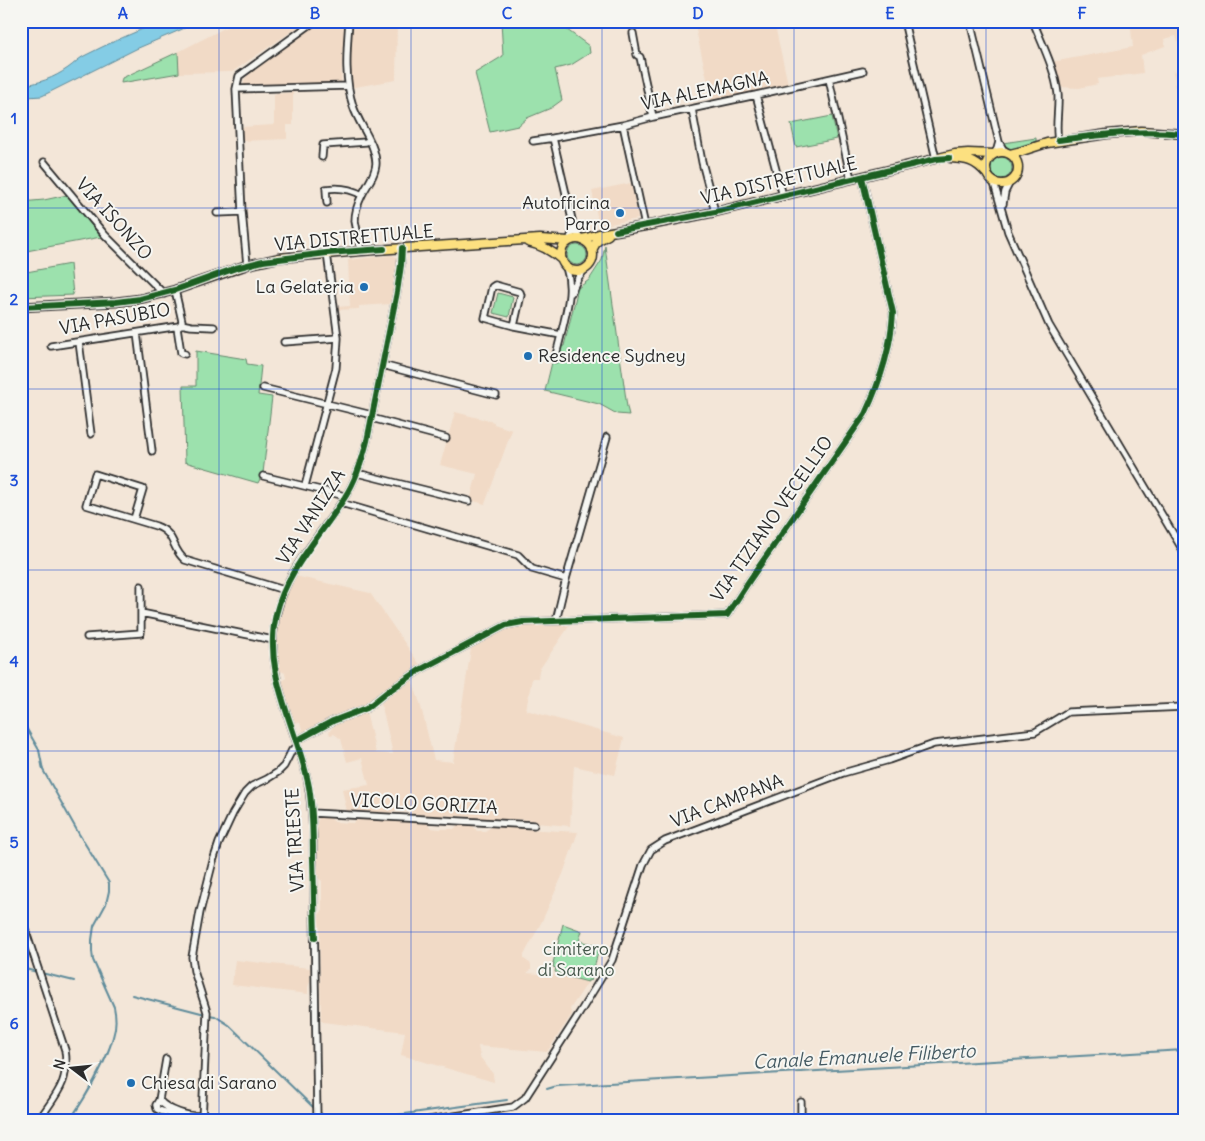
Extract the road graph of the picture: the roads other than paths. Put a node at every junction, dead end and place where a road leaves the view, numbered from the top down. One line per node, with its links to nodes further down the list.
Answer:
1 (315, 21): 10 (street)
2 (349, 21): 9 (street)
3 (904, 21): 25 (street)
4 (970, 21): 20 (street)
5 (1033, 21): 18 (street)
6 (633, 33): 13 (street)
7 (863, 71): 8 (street, VIA ALEMAGNA)
8 (829, 79): 11 (street, VIA ALEMAGNA); 30 (street)
9 (348, 86): 10 (street); 17 (street)
10 (236, 89): 37 (street)
11 (756, 95): 12 (street, VIA ALEMAGNA); 34 (street)
12 (692, 109): 13 (street, VIA ALEMAGNA); 38 (street)
13 (653, 117): 14 (street, VIA ALEMAGNA)
14 (623, 125): 16 (street, VIA ALEMAGNA); 40 (street)
15 (1184, 134): 18 (main road, VIA DISTRETTUALE)
16 (554, 138): 19 (street, VIA ALEMAGNA); 41 (street)
17 (370, 140): 24 (street); 33 (street)
18 (1058, 140): 21 (main road, VIA DISTRETTUALE)
19 (533, 141)
20 (999, 142): 22 (street); 23 (street)
21 (1038, 145): 23 (main road, VIA DISTRETTUALE); 27 (main road)
22 (994, 154): 23 (main road, VIA DISTRETTUALE); 25 (main road, VIA DISTRETTUALE); 28 (main road)
23 (1010, 154): 27 (main road)
24 (322, 157)
25 (938, 159): 28 (main road, VIA DISTRETTUALE); 29 (main road, VIA DISTRETTUALE)
26 (44, 162): 54 (street, VIA ISONZO)
27 (1018, 168): 31 (main road)
28 (986, 173): 32 (main road, VIA DISTRETTUALE)
29 (862, 177): 30 (main road, VIA DISTRETTUALE); 89 (street, VIA TIZIANO VECELLIO)
30 (850, 179): 34 (main road, VIA DISTRETTUALE)
31 (1010, 182): 32 (main road); 36 (street)
32 (994, 183): 36 (street)
33 (362, 195): 35 (street); 48 (street)
34 (783, 196): 38 (main road, VIA DISTRETTUALE)
35 (327, 202)
36 (1002, 209): 84 (street)
37 (242, 212): 39 (street); 51 (street)
38 (714, 212): 40 (main road, VIA DISTRETTUALE)
39 (217, 213)
40 (645, 226): 42 (main road, VIA DISTRETTUALE)
41 (574, 228): 43 (street); 45 (street)
42 (616, 231): 43 (main road, VIA DISTRETTUALE); 47 (main road)
43 (581, 239): 45 (main road); 47 (main road)
44 (516, 240): 45 (main road, VIA DISTRETTUALE); 46 (main road, VIA DISTRETTUALE); 50 (main road)
45 (569, 241): 50 (main road)
46 (402, 248): 48 (main road, VIA DISTRETTUALE); 68 (street, VIA VANIZZA)
47 (592, 250): 52 (main road)
48 (361, 251): 49 (main road, VIA DISTRETTUALE)
49 (328, 253): 51 (main road, VIA DISTRETTUALE); 62 (street)
50 (564, 263): 52 (main road); 55 (street)
51 (246, 264): 53 (main road, VIA DISTRETTUALE)
52 (587, 266): 55 (street)
53 (176, 290): 54 (main road, VIA DISTRETTUALE); 57 (street, VIA PASUBIO)
54 (164, 294): 56 (main road, VIA DISTRETTUALE)
55 (569, 297): 61 (street)
56 (21, 307)
57 (179, 326): 59 (street); 60 (street, VIA PASUBIO); 66 (street)
58 (514, 326): 58 (street); 61 (street)
59 (214, 327)
60 (137, 333): 63 (street, VIA PASUBIO); 76 (street)
61 (561, 335): 67 (street)
62 (338, 338): 64 (street); 71 (street)
63 (78, 342): 65 (street, VIA PASUBIO); 73 (street)
64 (284, 342)
65 (52, 346)
66 (185, 354)
67 (555, 359)
68 (382, 365): 70 (street); 72 (street, VIA VANIZZA)
69 (264, 388): 71 (street)
70 (496, 394)
71 (327, 404): 72 (street); 79 (street)
72 (372, 417): 75 (street); 77 (street, VIA VANIZZA)
73 (91, 434)
74 (607, 437): 85 (street)
75 (446, 438)
76 (152, 451)
77 (358, 473): 81 (street, VIA VANIZZA); 82 (street, VIA VANIZZA)
78 (263, 476): 79 (street)
79 (305, 486): 80 (street)
80 (341, 495)
81 (469, 501)
82 (341, 504): 85 (street, VIA VANIZZA); 87 (street, VIA VANIZZA)
83 (134, 519): 83 (street); 87 (street)
84 (1184, 552)
85 (566, 579): 89 (street)
86 (141, 586): 88 (street)
87 (284, 590): 91 (street, VIA VANIZZA)
88 (141, 613): 90 (street); 91 (street)
89 (556, 621): 93 (street, VIA TIZIANO VECELLIO)
90 (87, 637)
91 (272, 640): 93 (street, VIA VANIZZA)
92 (1184, 707): 104 (street, VIA CAMPANA)
93 (297, 744): 94 (street, VIA TRIESTE); 100 (street, VIA TIZIANO VECELLIO)
94 (312, 813): 95 (street, VICOLO GORIZIA); 101 (street, VIA TRIESTE)
95 (534, 825)
96 (21, 917): 102 (street)
97 (166, 1059): 98 (street)
98 (159, 1100): 100 (street); 103 (street)
99 (801, 1102): 105 (street)
100 (202, 1117)
101 (317, 1118)
102 (39, 1120)
103 (193, 1120)
104 (429, 1120)
105 (800, 1120)

